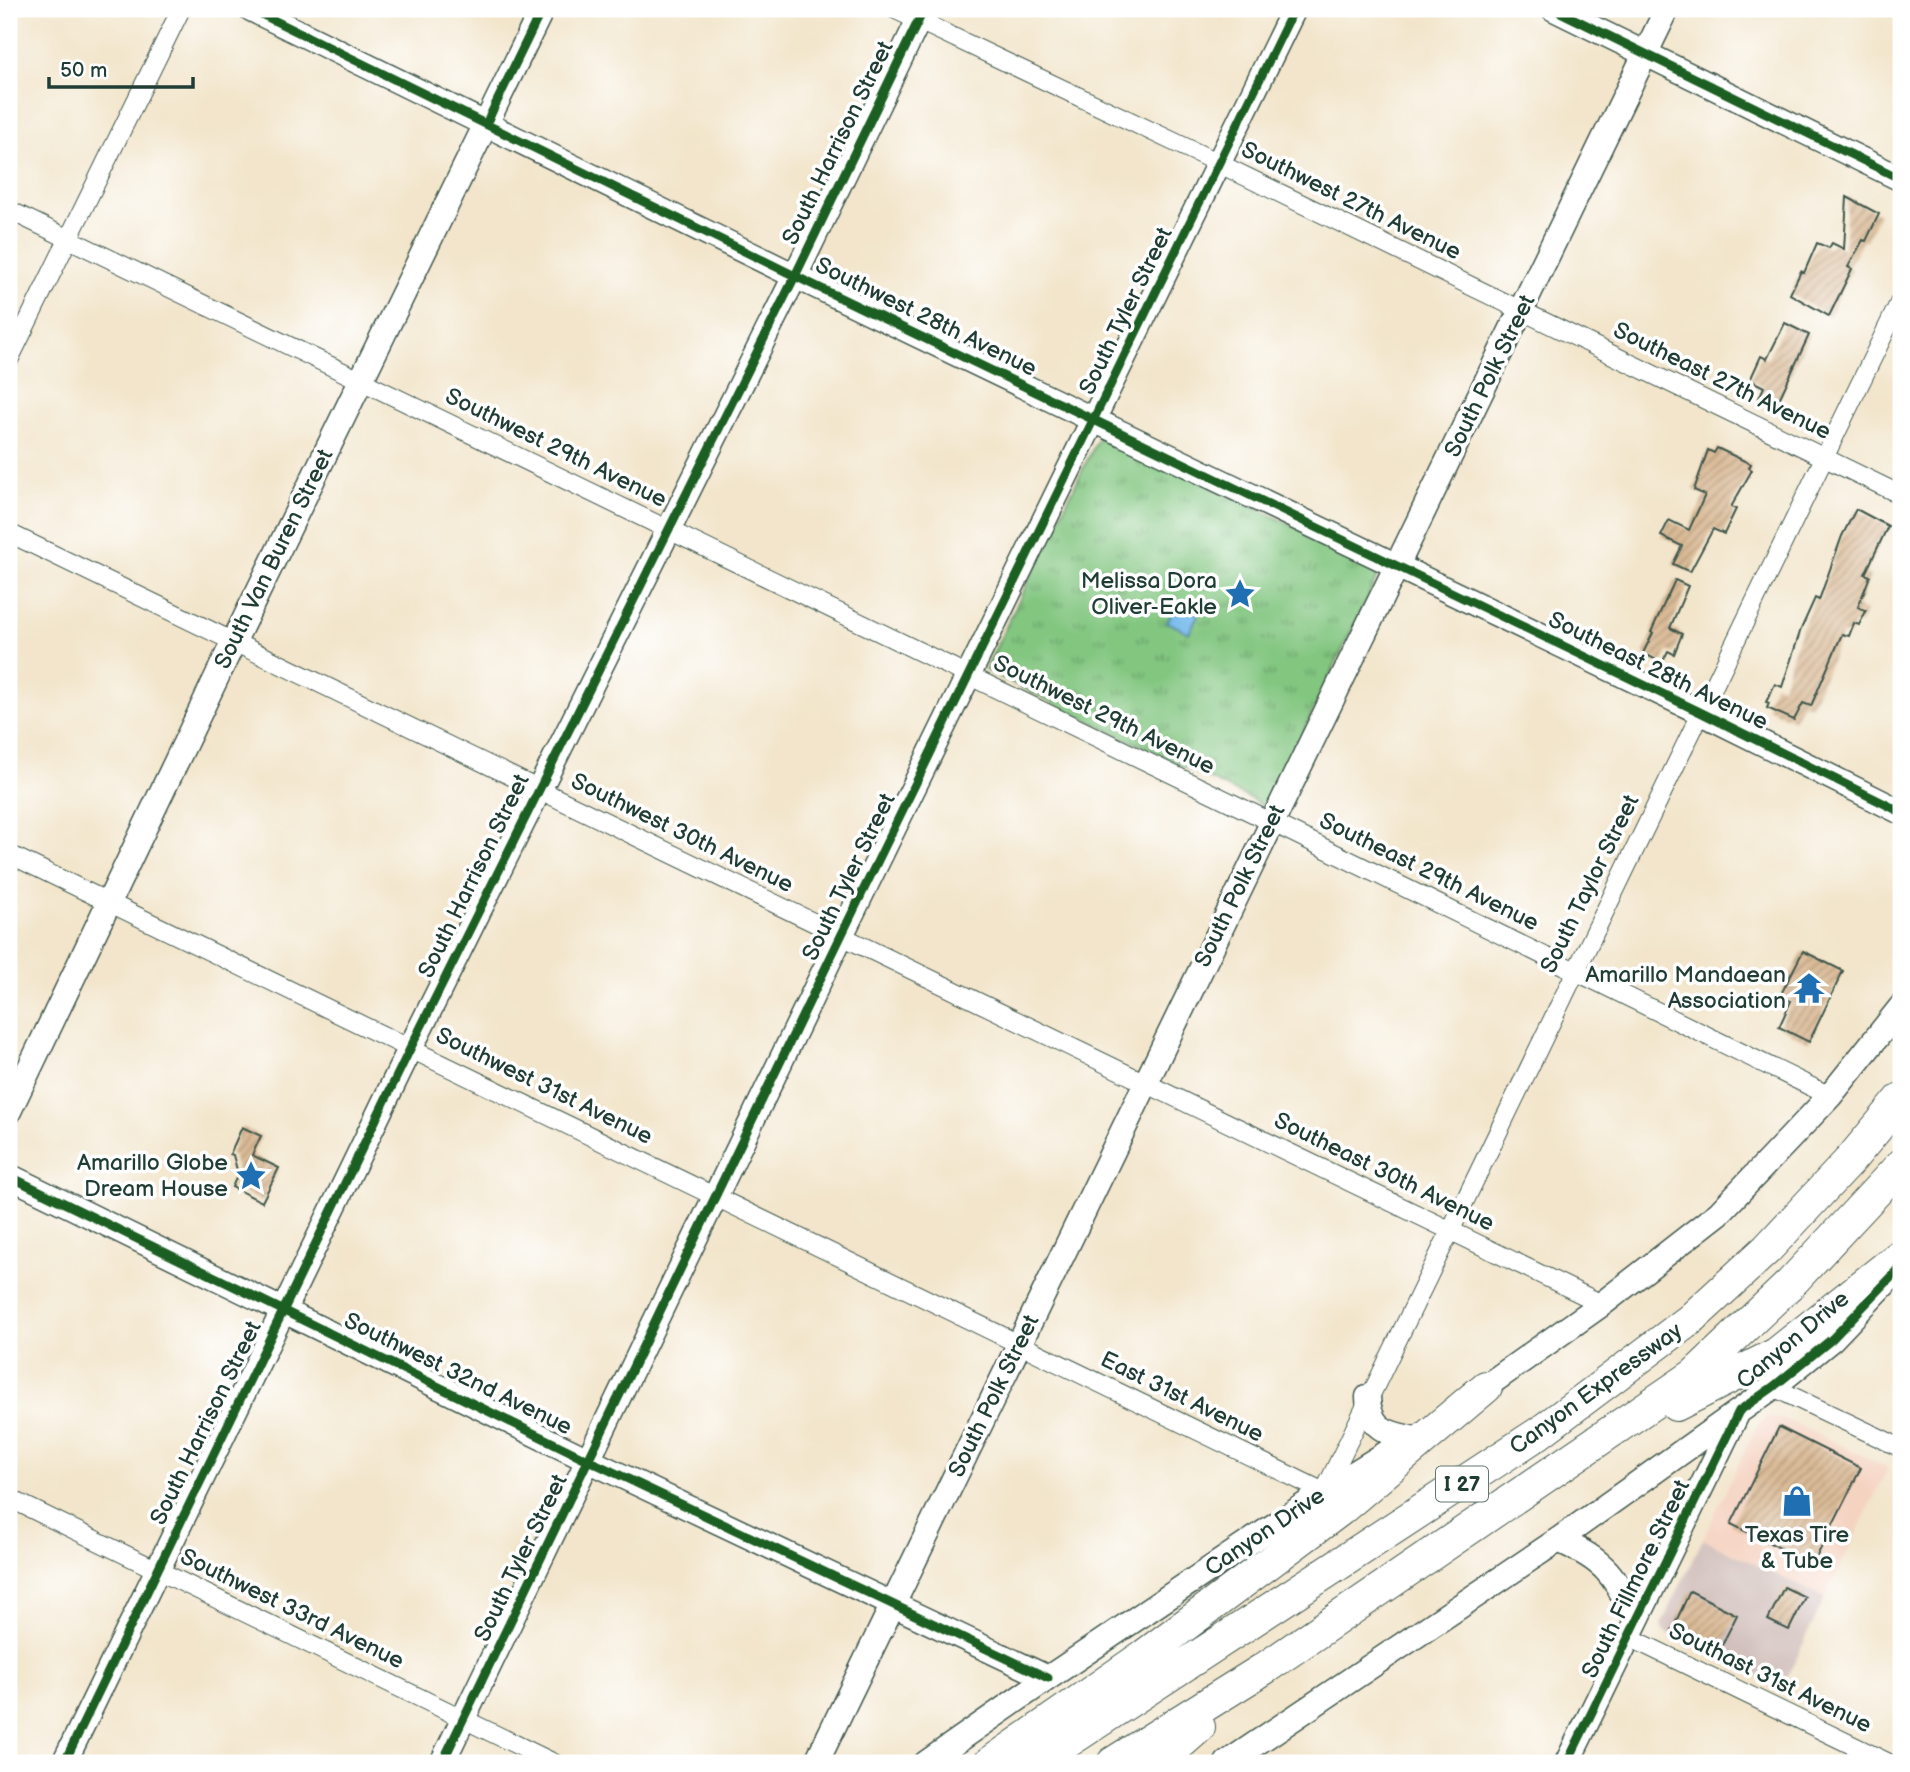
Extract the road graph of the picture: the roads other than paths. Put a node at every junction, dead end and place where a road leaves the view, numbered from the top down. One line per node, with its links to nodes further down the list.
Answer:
1 (181, 9): 14 (street)
2 (251, 9): 10 (main road, Southwest 28th Avenue)
3 (542, 9): 10 (main road, South Van Buren Street)
4 (894, 9): 8 (street, Southwest 27th Avenue)
5 (1294, 9): 11 (main road, South Tyler Street)
6 (1554, 9): 9 (main road)
7 (1667, 9): 9 (main road, South Polk Street)
8 (921, 15): 11 (street, Southwest 27th Avenue); 15 (main road, South Harrison Street)
9 (1646, 53): 12 (main road); 17 (main road, South Polk Street)
10 (486, 124): 15 (main road, Southwest 28th Avenue); 19 (main road, South Van Buren Street)
11 (1219, 164): 17 (street, Southwest 27th Avenue); 20 (main road, South Tyler Street)
12 (1901, 179)
13 (9, 210): 14 (street, Southwest 29th Avenue)
14 (68, 239): 18 (street); 19 (street, Southwest 29th Avenue)
15 (795, 276): 20 (main road, Southwest 28th Avenue); 23 (main road, South Harrison Street)
16 (1901, 299): 21 (street, South Taylor Street)
17 (1521, 312): 21 (street, Southeast 27th Avenue); 25 (main road, South Polk Street)
18 (9, 360)
19 (361, 380): 23 (street, Southwest 29th Avenue); 26 (main road, South Van Buren Street)
20 (1094, 420): 25 (main road, Southwest 28th Avenue); 27 (main road, South Tyler Street)
21 (1823, 457): 22 (street, Southeast 27th Avenue); 28 (street, South Taylor Street)
22 (1901, 495)
23 (668, 530): 27 (street, Southwest 29th Avenue); 29 (main road, South Harrison Street)
24 (9, 533): 26 (street, Southwest 30th Avenue)
25 (1396, 566): 28 (main road, Southeast 28th Avenue); 31 (main road, South Polk Street)
26 (233, 643): 29 (street, Southwest 30th Avenue); 33 (main road, South Van Buren Street)
27 (968, 677): 31 (street, Southwest 29th Avenue); 34 (main road, South Tyler Street)
28 (1700, 712): 30 (main road, Southeast 28th Avenue); 35 (street, South Taylor Street)
29 (537, 790): 34 (street, Southwest 30th Avenue); 37 (main road, South Harrison Street)
30 (1901, 812)
31 (1271, 822): 35 (street, Southeast 29th Avenue); 38 (main road, South Polk Street)
32 (9, 854): 33 (street, Southwest 31st Avenue)
33 (107, 902): 37 (street, Southwest 31st Avenue); 41 (main road, South Van Buren Street)
34 (841, 936): 38 (street, Southwest 30th Avenue); 44 (main road, South Tyler Street)
35 (1576, 971): 39 (street, Southeast 29th Avenue); 45 (street, South Taylor Street)
36 (1901, 1007): 39 (main road, Canyon Drive)
37 (410, 1049): 44 (street, Southwest 31st Avenue); 49 (main road, South Harrison Street)
38 (1145, 1083): 45 (street, Southeast 30th Avenue); 50 (main road, South Polk Street)
39 (1830, 1096): 48 (main road, Canyon Drive)
40 (1901, 1099): 74 (highway, Canyon Expressway / I 27)
41 (9, 1111)
42 (1901, 1165): 58 (highway, Canyon Expressway / I 27)
43 (9, 1176): 49 (main road, Southwest 32nd Avenue)
44 (716, 1196): 50 (street, Southwest 31st Avenue); 57 (main road, South Tyler Street)
45 (1451, 1232): 48 (street, Southeast 30th Avenue); 53 (street, South Taylor Street)
46 (1901, 1255): 58 (highway)
47 (1901, 1267): 52 (main road, Canyon Drive)
48 (1602, 1304): 51 (main road, Canyon Drive)
49 (283, 1310): 57 (main road, Southwest 32nd Avenue); 62 (main road, South Harrison Street)
50 (1020, 1346): 59 (street, East 31st Avenue); 63 (main road, South Polk Street)
51 (1486, 1387): 55 (main road, Canyon Drive); 73 (highway)
52 (1773, 1387): 54 (main road, Canyon Drive); 56 (street)
53 (1368, 1397): 55 (main road); 59 (street, South Taylor Street)
54 (1739, 1411): 61 (main road, Canyon Drive); 64 (main road, South Fillmore Street)
55 (1411, 1437): 59 (main road, Canyon Drive)
56 (1901, 1448)
57 (590, 1461): 63 (main road, Southwest 32nd Avenue); 67 (main road, South Tyler Street)
58 (1566, 1463): 65 (highway, Canyon Expressway / I 27)
59 (1324, 1492): 66 (main road, Canyon Drive)
60 (9, 1499): 62 (street, Southwest 33rd Avenue)
61 (1558, 1540): 64 (main road); 77 (main road, Canyon Drive)
62 (156, 1570): 67 (street, Southwest 33rd Avenue); 68 (main road, South Harrison Street)
63 (892, 1604): 66 (main road, Southwest 32nd Avenue); 71 (main road, South Polk Street)
64 (1632, 1629): 78 (main road, South Fillmore Street); 79 (street, Southast 31st Avenue)
65 (1265, 1668): 75 (highway, Canyon Expressway / I 27); 76 (highway)
66 (1048, 1678): 72 (main road, Canyon Drive)
67 (463, 1719): 69 (main road, South Tyler Street); 70 (street, Southwest 33rd Avenue)
68 (64, 1763)
69 (442, 1763)
70 (554, 1763)
71 (816, 1763)
72 (926, 1763)
73 (990, 1763)
74 (1035, 1763)
75 (1113, 1763)
76 (1158, 1763)
77 (1227, 1763)
78 (1567, 1763)
79 (1889, 1763)

